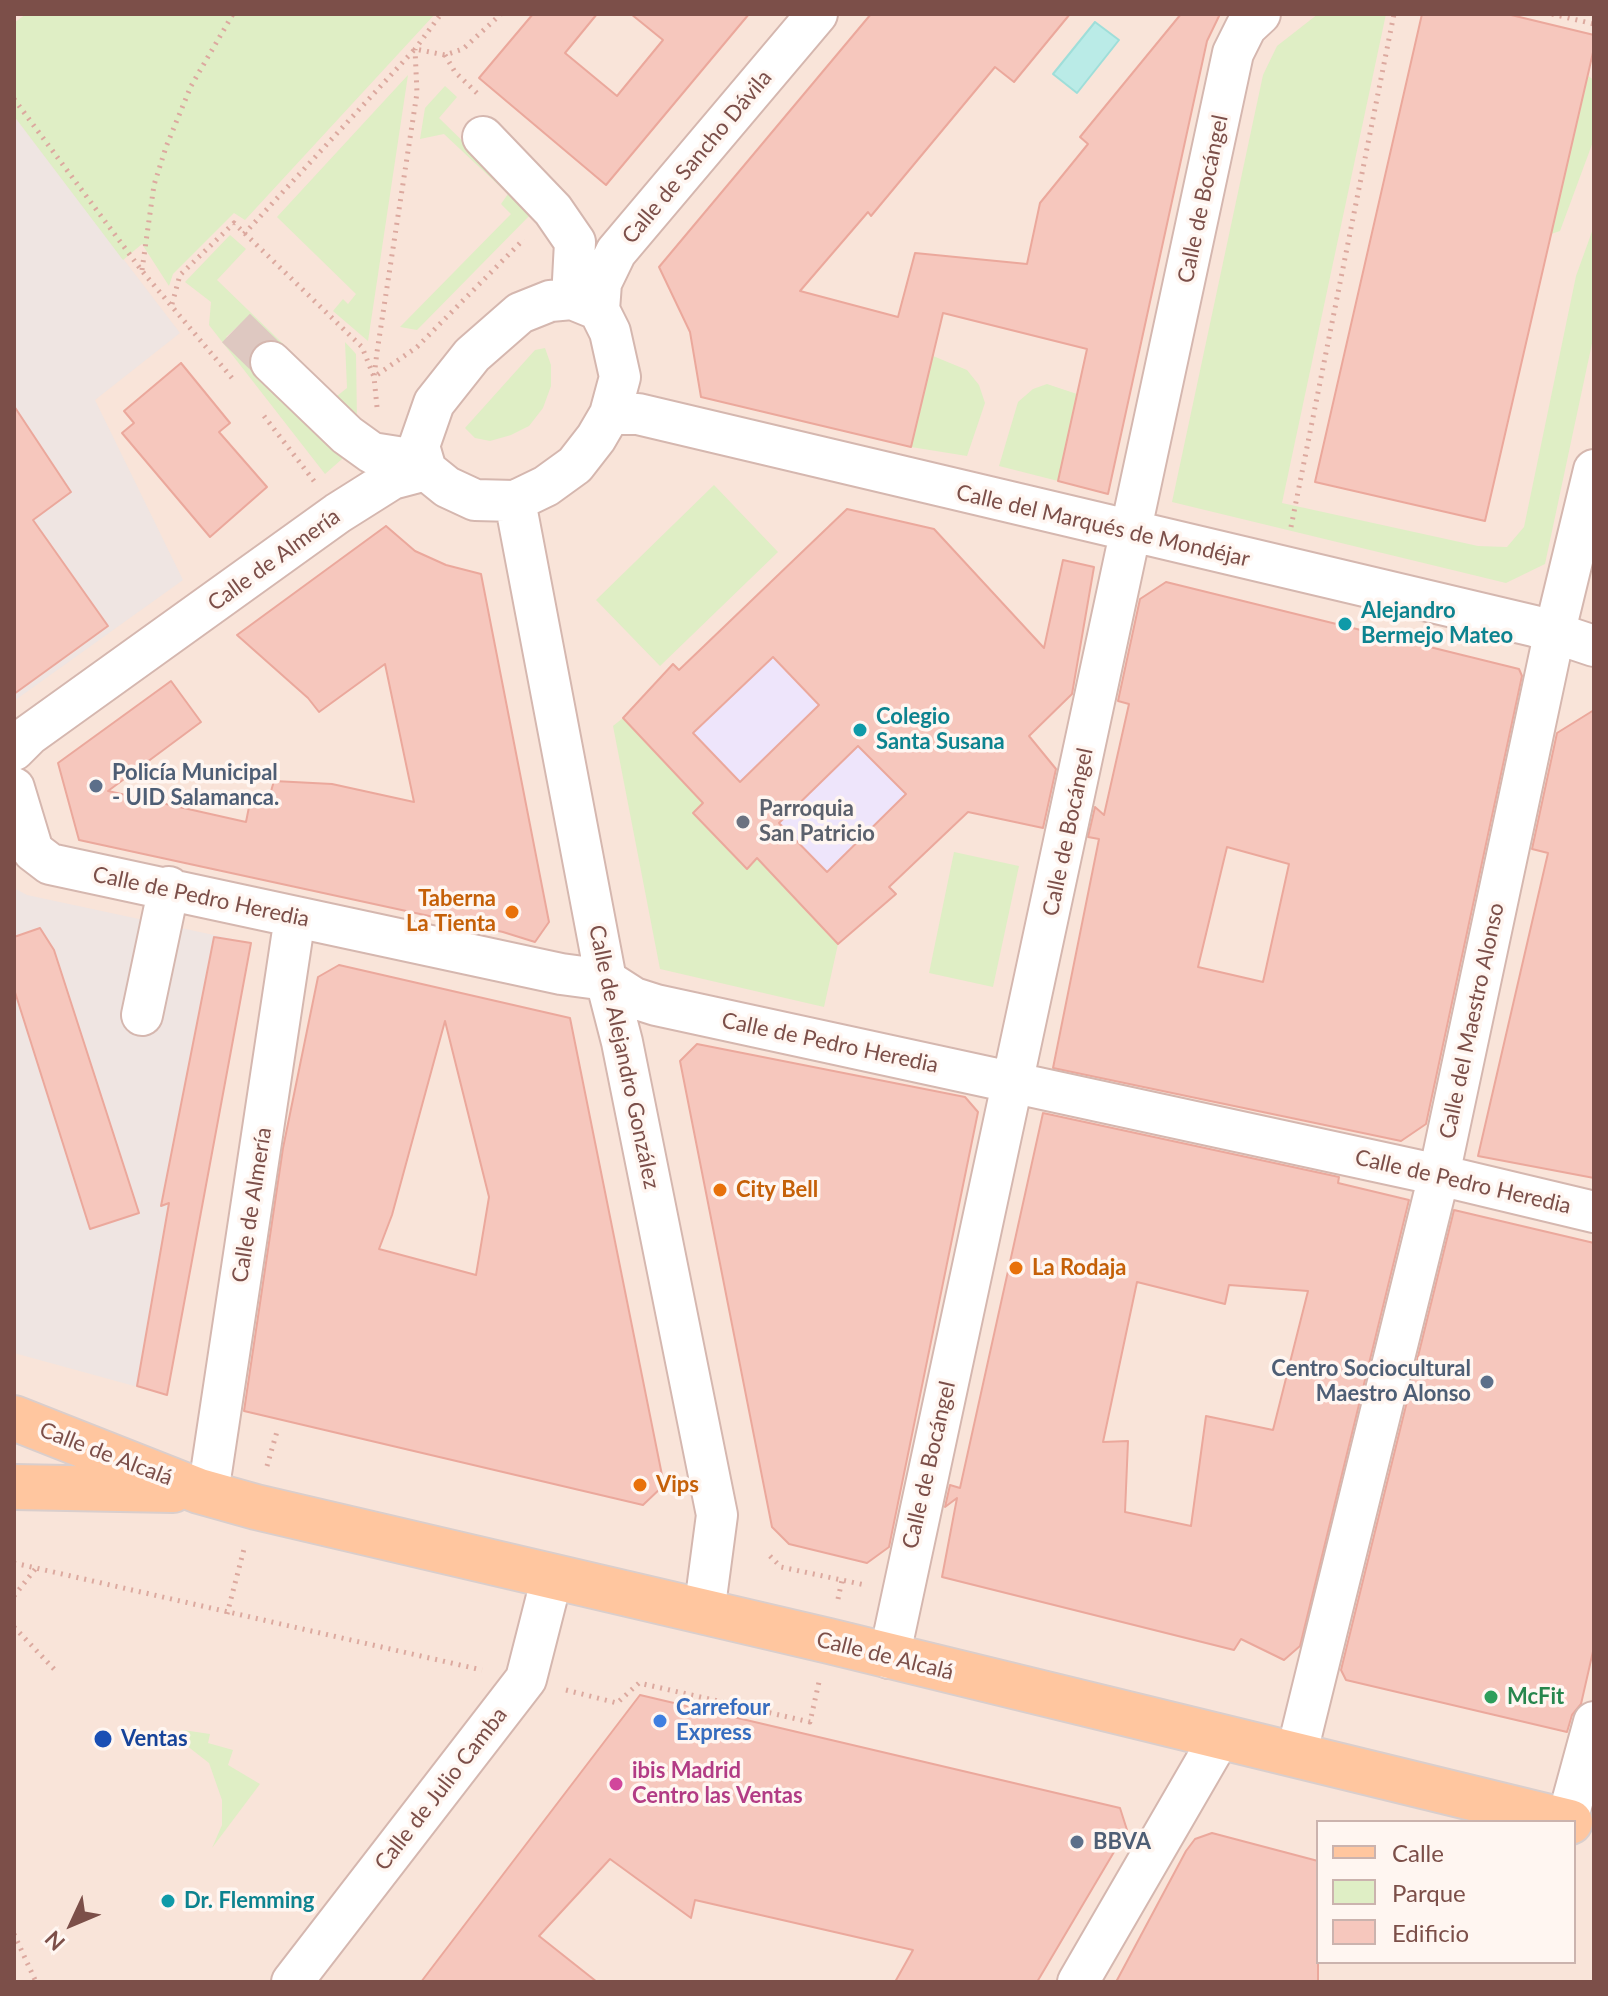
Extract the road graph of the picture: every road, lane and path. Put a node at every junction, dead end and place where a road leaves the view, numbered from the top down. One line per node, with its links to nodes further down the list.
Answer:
1 (233, 14): 14 (path)
2 (441, 14): 9 (path)
3 (501, 14): 9 (path)
4 (817, 14): 16 (street, Calle de Sancho Dávila)
5 (1260, 14): 26 (street, Calle de Bocángel)
6 (1394, 14): 27 (path)
7 (1552, 14): 8 (path)
8 (1594, 24)
9 (415, 49): 13 (path); 17 (path)
10 (14, 99): 14 (path)
11 (483, 137): 12 (street)
12 (553, 210): 13 (path); 16 (street)
13 (244, 234): 15 (path)
14 (142, 271): 15 (path)
15 (172, 304): 19 (path)
16 (585, 305): 21 (street); 22 (street)
17 (377, 352)
18 (271, 362): 22 (street)
19 (239, 386)
20 (259, 410): 24 (path)
21 (610, 414): 25 (street); 26 (street, Calle del Marqués de Mondéjar)
22 (424, 465): 25 (street); 30 (street, Calle de Almería)
23 (1594, 470): 28 (street, Calle del Maestro Alonso)
24 (320, 489)
25 (515, 501): 34 (street, Calle de Alejandro González)
26 (1132, 534): 28 (street, Calle del Marqués de Mondéjar); 36 (street, Calle de Bocángel)
27 (1288, 540)
28 (1554, 635): 29 (street, Calle del Marqués de Mondéjar); 37 (street, Calle del Maestro Alonso)
29 (1594, 646)
30 (14, 750)
31 (14, 788): 32 (street, Calle de Pedro Heredia)
32 (169, 887): 33 (street, Calle de Pedro Heredia); 35 (street)
33 (295, 917): 34 (street, Calle de Pedro Heredia); 41 (street, Calle de Almería)
34 (606, 980): 36 (street, Calle de Pedro Heredia); 49 (street, Calle de Alejandro González)
35 (142, 1015)
36 (1014, 1084): 37 (street, Calle de Pedro Heredia); 47 (street, Calle de Bocángel)
37 (1439, 1175): 38 (street, Calle de Pedro Heredia); 57 (street, Calle del Maestro Alonso)
38 (1594, 1212)
39 (14, 1418): 41 (main road, Calle de Alcalá)
40 (14, 1487): 41 (main road, Calle de Alcalá)
41 (204, 1492): 45 (main road, Calle de Alcalá)
42 (770, 1556): 46 (path)
43 (14, 1563): 44 (path)
44 (36, 1568): 48 (path); 54 (path)
45 (552, 1577): 49 (main road, Calle de Alcalá); 54 (street, Calle de Julio Camba)
46 (842, 1580): 47 (path); 51 (path)
47 (901, 1594): 52 (street, Calle de Bocángel)
48 (14, 1596)
49 (704, 1613): 51 (main road, Calle de Alcalá)
50 (14, 1627): 53 (path)
51 (829, 1641): 52 (main road, Calle de Alcalá); 54 (path)
52 (889, 1658): 56 (main road, Calle de Alcalá)
53 (54, 1669)
54 (526, 1679): 63 (street, Calle de Julio Camba)
55 (1594, 1722): 59 (street)
56 (1220, 1737): 57 (main road, Calle de Alcalá); 61 (street)
57 (1296, 1756): 58 (main road, Calle de Alcalá)
58 (1562, 1820)
59 (1570, 1820)
60 (14, 1934): 62 (path)
61 (1091, 1978)
62 (36, 1982)
63 (292, 1982)

